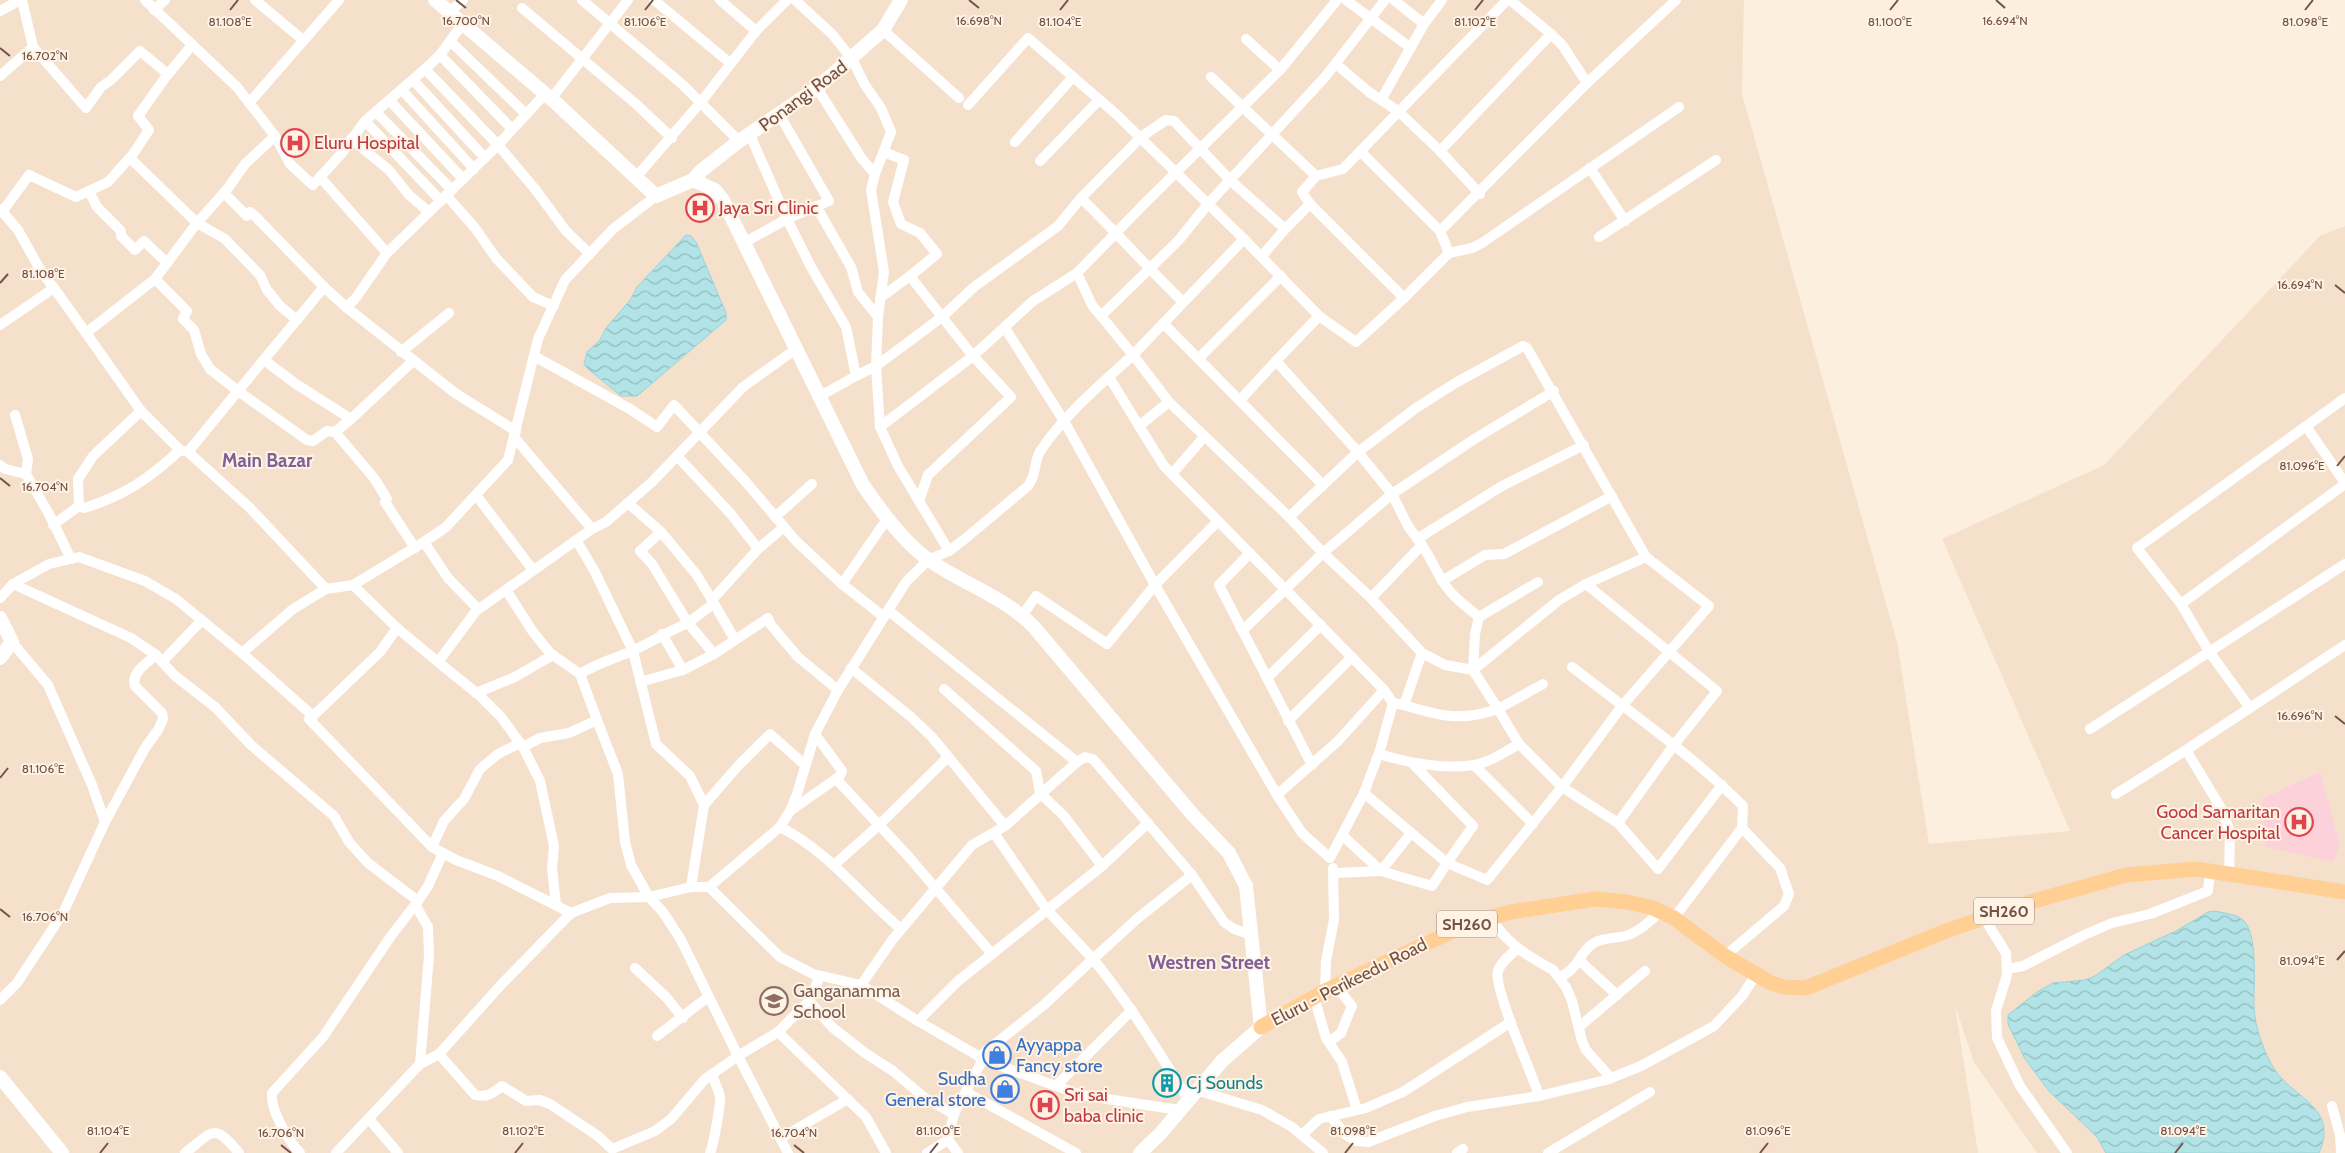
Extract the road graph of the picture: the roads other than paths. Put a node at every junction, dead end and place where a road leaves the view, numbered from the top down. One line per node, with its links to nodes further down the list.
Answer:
1 (21, 0): 24 (street); 37 (street)
2 (145, 0): 23 (street)
3 (165, 0): 23 (street)
4 (339, 0): 33 (street)
5 (436, 0): 25 (main road)
6 (463, 0): 25 (street)
7 (582, 0): 27 (street)
8 (628, 0): 27 (street)
9 (654, 0): 42 (street)
10 (720, 0): 31 (street)
11 (786, 0): 31 (street)
12 (796, 0): 41 (street)
13 (901, 0): 30 (main road, Ponangi Road)
14 (1337, 0): 45 (street)
15 (1346, 0): 26 (street)
16 (1384, 0): 26 (street)
17 (1394, 0): 29 (street)
18 (1442, 0): 29 (street)
19 (1508, 0): 32 (street); 64 (street)
20 (1676, 0): 51 (street)
21 (261, 2): 33 (street)
22 (522, 8): 40 (street)
23 (154, 10): 36 (street)
24 (0, 11)
25 (450, 12): 28 (main road)
26 (1370, 19): 38 (street); 43 (street)
27 (610, 22): 40 (street); 59 (street)
28 (463, 23): 35 (street); 54 (main road)
29 (1424, 24): 38 (street)
30 (883, 30): 41 (main road, Ponangi Road); 55 (street)
31 (756, 31): 42 (street)
32 (1551, 34): 51 (street); 79 (street)
33 (303, 40): 60 (street)
34 (1246, 40): 45 (street)
35 (450, 41): 39 (street); 66 (street)
36 (192, 45): 46 (street); 60 (street)
37 (33, 47): 46 (street); 47 (street)
38 (1411, 48): 57 (street)
39 (440, 54): 44 (street); 69 (street)
40 (582, 58): 54 (street); 72 (street)
41 (852, 59): 52 (main road, Ponangi Road); 80 (street)
42 (730, 63): 59 (street)
43 (1336, 64): 57 (street); 70 (street)
44 (426, 69): 50 (street); 77 (street)
45 (1280, 70): 62 (street)
46 (168, 74): 82 (street)
47 (0, 76)
48 (1211, 77): 62 (street)
49 (1073, 78): 56 (street); 61 (street); 76 (street)
50 (414, 81): 53 (street); 83 (street)
51 (1588, 83): 98 (street)
52 (818, 88): 67 (main road, Ponangi Road); 89 (street)
53 (402, 90): 58 (street); 87 (street)
54 (548, 96): 66 (street); 90 (main road)
55 (959, 98)
56 (1099, 100): 74 (street); 85 (street)
57 (1381, 100): 64 (street)
58 (390, 101): 65 (street); 93 (street)
59 (701, 102): 72 (street); 73 (street)
60 (249, 103): 71 (street)
61 (968, 105)
62 (1243, 106): 70 (street); 78 (street)
63 (1679, 107): 86 (street)
64 (1398, 111): 79 (street); 81 (street)
65 (376, 112): 68 (street); 99 (street)
66 (526, 114): 69 (street)
67 (779, 114): 73 (main road, Ponangi Road); 104 (street)
68 (365, 121): 75 (street); 99 (street)
69 (512, 129): 77 (street)
70 (1272, 135): 91 (street); 95 (street)
71 (275, 136): 92 (street); 97 (street)
72 (672, 138): 90 (street)
73 (744, 138): 94 (main road, Ponangi Road); 107 (street)
74 (1141, 138): 78 (street); 88 (street); 101 (street)
75 (351, 139): 92 (street); 106 (street)
76 (1014, 142)
77 (498, 145): 83 (street); 118 (street)
78 (1200, 150): 88 (street); 95 (street)
79 (1440, 151): 98 (street)
80 (884, 152): 89 (street); 123 (street)
81 (1361, 152): 91 (street); 111 (street)
82 (130, 158): 96 (street); 109 (street)
83 (485, 158): 87 (street)
84 (1716, 160): 108 (street)
85 (1040, 161)
86 (1590, 168): 108 (street); 117 (street)
87 (474, 169): 93 (street)
88 (1177, 171): 102 (street); 112 (street)
89 (875, 174): 128 (street)
90 (637, 176): 100 (main road)
91 (1316, 176): 103 (street)
92 (320, 177): 116 (street)
93 (463, 179): 99 (street)
94 (693, 180): 100 (main road, Ponangi Road); 115 (main road)
95 (1230, 180): 102 (street); 110 (street)
96 (89, 191): 105 (street); 120 (street)
97 (224, 192): 109 (street); 126 (street)
98 (1480, 194): 111 (street)
99 (446, 195): 106 (street); 131 (street)
100 (656, 196): 118 (street)
101 (1081, 198): 112 (street); 137 (street)
102 (1208, 204): 114 (street); 121 (street)
103 (1310, 204): 110 (street); 129 (street)
104 (816, 206): 107 (street); 134 (street)
105 (1, 211): 127 (street)
106 (429, 212): 116 (street)
107 (787, 219): 115 (street); 153 (street)
108 (1625, 221): 113 (street)
109 (197, 222): 120 (street); 138 (street)
110 (1285, 228): 119 (street)
111 (1440, 231): 117 (street)
112 (1117, 232): 121 (street); 122 (street)
113 (1599, 237)
114 (1244, 239): 119 (street); 130 (street)
115 (745, 242): 143 (main road)
116 (386, 253): 132 (street)
117 (1449, 253): 129 (street)
118 (590, 254): 131 (street)
119 (1262, 256): 124 (street)
120 (167, 263): 125 (street)
121 (1150, 269): 130 (street); 135 (street)
122 (1077, 273): 135 (street); 141 (street)
123 (910, 276): 128 (street); 137 (street)
124 (1281, 276): 136 (street); 148 (street)
125 (155, 279): 142 (street); 155 (street)
126 (324, 287): 132 (street); 138 (street)
127 (54, 288): 140 (street); 142 (street)
128 (880, 298): 134 (street)
129 (1404, 298): 136 (street)
130 (1183, 302): 139 (street)
131 (554, 306): 146 (street)
132 (346, 307): 144 (street)
133 (449, 314): 144 (street)
134 (878, 316): 152 (street)
135 (1101, 316): 145 (street)
136 (1319, 316): 151 (street)
137 (942, 317): 147 (street); 152 (street)
138 (297, 320): 149 (street)
139 (1163, 322): 145 (street); 148 (street)
140 (0, 325)
141 (1005, 328): 147 (street); 164 (street)
142 (86, 333): 161 (street)
143 (796, 349): 157 (main road); 170 (street)
144 (401, 352): 150 (street)
145 (1133, 355): 154 (street); 160 (street)
146 (534, 356): 169 (street); 170 (street)
147 (973, 356): 167 (street); 185 (street)
148 (1199, 358): 159 (street)
149 (264, 360): 155 (street); 163 (street)
150 (413, 361): 163 (street); 169 (street)
151 (1276, 361): 159 (street); 174 (street)
152 (876, 366): 153 (street); 167 (street)
153 (856, 376): 157 (street)
154 (1109, 377): 164 (street); 165 (street)
155 (238, 391): 168 (street); 173 (street)
156 (1554, 392): 172 (street); 174 (street); 182 (street)
157 (820, 396): 190 (main road)
158 (2345, 398): 166 (street)
159 (1240, 400): 181 (street)
160 (1169, 402): 165 (street); 171 (street)
161 (140, 411): 173 (street); 187 (street)
162 (15, 415): 177 (street)
163 (351, 419): 168 (street)
164 (1064, 421): 201 (street); 215 (street)
165 (1139, 426): 178 (street)
166 (2306, 426): 180 (street); 222 (street)
167 (880, 427): 185 (street)
168 (335, 432): 199 (street)
169 (515, 434): 183 (street); 194 (street)
170 (700, 434): 175 (street); 188 (street)
171 (1204, 437): 178 (street); 189 (street)
172 (1584, 445): 184 (street); 198 (street)
173 (184, 451): 187 (street); 216 (street)
174 (1358, 452): 181 (street); 182 (street)
175 (678, 458): 186 (street); 200 (street)
176 (0, 465): 177 (street)
177 (26, 474): 192 (street)
178 (1172, 474): 191 (street)
179 (812, 484): 188 (street)
180 (2345, 484): 222 (street)
181 (1323, 485): 189 (street)
182 (1392, 494): 198 (street); 203 (street)
183 (476, 495): 197 (street); 208 (street)
184 (1612, 496): 204 (street); 209 (street)
185 (918, 501): 201 (street)
186 (628, 503): 194 (street); 195 (street)
187 (79, 506): 192 (street)
188 (775, 517): 193 (street)
189 (1289, 517): 203 (street)
190 (887, 520): 206 (main road); 212 (street)
191 (1218, 520): 202 (street); 215 (street)
192 (53, 525): 205 (street)
193 (784, 527): 200 (street); 212 (street)
194 (592, 529): 196 (street)
195 (661, 532): 221 (street); 229 (street)
196 (576, 540): 208 (street); 237 (street)
197 (424, 542): 199 (street); 223 (street)
198 (1420, 542): 209 (street); 220 (street)
199 (415, 548): 214 (street)
200 (758, 549): 221 (street)
201 (949, 551): 206 (street)
202 (1250, 553): 217 (street); 231 (street)
203 (1323, 553): 217 (street); 220 (street)
204 (1646, 556): 213 (street); 238 (street)
205 (71, 559): 211 (street); 228 (street)
206 (928, 560): 224 (street); 225 (main road)
207 (2345, 564): 241 (street)
208 (533, 570): 218 (street)
209 (1442, 581): 226 (street)
210 (1538, 582): 226 (street)
211 (13, 584): 219 (street); 246 (street)
212 (842, 584): 224 (street)
213 (1586, 584): 238 (street); 251 (street)
214 (353, 585): 216 (street); 232 (street)
215 (1154, 585): 225 (street); 286 (street)
216 (326, 589): 239 (street)
217 (1286, 589): 230 (street); 231 (street)
218 (506, 590): 223 (street); 243 (street)
219 (0, 598)
220 (1372, 598): 240 (street)
221 (713, 602): 229 (street); 234 (street)
222 (2181, 604): 241 (street)
223 (478, 609): 247 (street)
224 (886, 614): 249 (street); 276 (street)
225 (1022, 616): 325 (main road)
226 (1479, 617): 251 (street)
227 (0, 618): 235 (main road)
228 (202, 620): 239 (street); 246 (street)
229 (688, 623): 233 (street); 242 (street)
230 (1321, 625): 244 (street); 253 (street)
231 (1240, 627): 253 (street)
232 (397, 628): 247 (street); 265 (street)
233 (662, 634): 237 (street); 250 (street)
234 (735, 640): 242 (street); 257 (street)
235 (12, 642): 245 (main road); 290 (street)
236 (2345, 645): 263 (street)
237 (633, 650): 252 (street); 254 (street)
238 (1670, 652): 262 (street); 272 (street)
239 (242, 653): 265 (street)
240 (1422, 653): 251 (street); 261 (street)
241 (2210, 653): 263 (street); 268 (street)
242 (714, 654): 250 (street)
243 (553, 655): 252 (street); 259 (street)
244 (1352, 656): 258 (street); 267 (street)
245 (0, 658)
246 (159, 659): 290 (street); 317 (street)
247 (438, 662): 259 (street)
248 (1572, 667): 262 (street)
249 (851, 668): 257 (street); 275 (street)
250 (683, 670): 254 (street)
251 (1473, 670): 264 (street)
252 (580, 674): 266 (street)
253 (1267, 678): 267 (street)
254 (640, 682): 288 (street)
255 (1543, 684): 264 (street)
256 (944, 689): 284 (street)
257 (838, 690): 269 (street)
258 (1384, 690): 260 (street); 280 (street)
259 (476, 693): 271 (street)
260 (1393, 703): 261 (street); 274 (street)
261 (1404, 705): 264 (street)
262 (1622, 706): 272 (street); 283 (street)
263 (2250, 708): 273 (street)
264 (1498, 709): 270 (street)
265 (313, 716): 301 (street)
266 (597, 720): 271 (street); 316 (street)
267 (1288, 721): 280 (street)
268 (2090, 730)
269 (815, 734): 278 (street); 281 (street)
270 (1519, 744): 279 (street); 283 (street)
271 (521, 745): 301 (street); 318 (street)
272 (1674, 745): 282 (street); 292 (street)
273 (2186, 750): 287 (street); 310 (street)
274 (1378, 754): 277 (street); 285 (street)
275 (948, 757): 294 (street); 295 (street)
276 (1077, 762): 284 (street); 291 (street)
277 (1413, 764): 279 (street); 304 (street)
278 (805, 765): 288 (street); 289 (street)
279 (1474, 765): 293 (street)
280 (1312, 766): 286 (street)
281 (837, 780): 289 (street); 294 (street)
282 (1722, 785): 292 (street); 297 (street)
283 (1562, 787): 292 (street); 293 (street)
284 (1040, 793): 295 (street); 306 (street)
285 (1364, 793): 299 (street); 300 (street)
286 (1277, 794): 303 (street)
287 (2116, 794)
288 (704, 805): 312 (street)
289 (790, 811): 296 (street)
290 (105, 822): 341 (street)
291 (1148, 823): 306 (street); 311 (street)
292 (1618, 823)
293 (1533, 824): 304 (street)
294 (879, 825): 305 (street); 314 (street)
295 (1005, 826): 298 (street)
296 (780, 827): 305 (street); 313 (street)
297 (1742, 828): 321 (street); 328 (street)
298 (994, 833): 314 (street); 319 (street)
299 (1411, 834): 304 (street); 307 (street)
300 (1342, 835): 303 (street); 307 (street)
301 (432, 847): 302 (street)
302 (443, 853): 317 (street); 318 (street)
303 (1330, 858): 309 (street)
304 (1447, 863): 307 (street)
305 (834, 865): 324 (street)
306 (1102, 866): 319 (street)
307 (1381, 871): 309 (street)
308 (2210, 871): 310 (main road, Eluru - Perikeedu Road / SH260); 323 (main road, Eluru - Perikeedu Road / SH260); 332 (street)
309 (1334, 873): 338 (street)
310 (2229, 874): 315 (main road, Eluru - Perikeedu Road / SH260)
311 (1192, 875): 325 (street); 329 (street)
312 (691, 887): 313 (street); 316 (street)
313 (709, 887): 335 (street)
314 (935, 887): 324 (street); 327 (street)
315 (2345, 892)
316 (649, 897): 320 (street); 340 (street)
317 (417, 903): 355 (street); 377 (street)
318 (556, 905): 320 (street)
319 (1047, 910): 327 (street); 329 (street)
320 (570, 913): 352 (street)
321 (1667, 915): 322 (main road, Eluru - Perikeedu Road / SH260); 328 (main road, Eluru - Perikeedu Road / SH260); 330 (street)
322 (1491, 917): 326 (street); 338 (main road, Eluru - Perikeedu Road / SH260)
323 (1984, 918): 332 (street); 334 (main road, Eluru - Perikeedu Road / SH260)
324 (901, 929): 337 (street)
325 (1252, 935): 347 (main road)
326 (1518, 948): 336 (street); 346 (street)
327 (992, 954): 345 (street)
328 (1725, 956): 334 (main road, Eluru - Perikeedu Road / SH260)
329 (1094, 959): 343 (street); 354 (street)
330 (1580, 961): 336 (street); 339 (street)
331 (635, 968): 344 (street)
332 (2007, 968): 389 (street)
333 (1645, 971): 339 (street)
334 (1756, 974): 358 (street)
335 (820, 976): 337 (street); 342 (street)
336 (1559, 977): 348 (street)
337 (861, 985): 345 (street)
338 (1325, 991): 347 (main road, Eluru - Perikeedu Road / SH260); 351 (street); 351 (street)
339 (1617, 995): 348 (street)
340 (708, 997): 344 (street); 353 (street)
341 (0, 1000)
342 (809, 1001): 349 (street); 367 (street)
343 (1132, 1010): 359 (street); 364 (street)
344 (682, 1018): 350 (street)
345 (918, 1021): 354 (street)
346 (1511, 1022): 362 (street); 366 (street)
347 (1261, 1027): 364 (main road)
348 (1580, 1028): 358 (street)
349 (778, 1032): 353 (street); 363 (street)
350 (657, 1036)
351 (1329, 1042): 366 (street)
352 (439, 1054): 355 (street); 373 (street)
353 (738, 1056): 356 (street); 371 (street)
354 (981, 1058): 359 (street); 360 (street)
355 (420, 1064): 369 (street)
356 (712, 1074): 373 (street); 380 (street)
357 (0, 1077): 375 (main road)
358 (1611, 1078): 362 (street)
359 (1056, 1086): 364 (street)
360 (966, 1092): 367 (street); 385 (street)
361 (1650, 1092): 388 (street)
362 (1539, 1096): 368 (street)
363 (848, 1099): 371 (street); 382 (street)
364 (1188, 1100): 370 (street); 386 (main road)
365 (2332, 1106): 390 (street)
366 (1357, 1110): 368 (street)
367 (954, 1114): 372 (street)
368 (1330, 1116): 370 (street)
369 (369, 1118): 378 (street); 379 (street)
370 (1302, 1135): 387 (street)
371 (781, 1138): 381 (street)
372 (948, 1140): 383 (street); 384 (street)
373 (612, 1151)
374 (188, 1152): 376 (street)
375 (62, 1153)
376 (239, 1153)
377 (300, 1153)
378 (336, 1153)
379 (398, 1153)
380 (710, 1153)
381 (788, 1153)
382 (886, 1153)
383 (927, 1153)
384 (958, 1153)
385 (1076, 1153)
386 (1140, 1153)
387 (1323, 1153)
388 (1548, 1153)
389 (2068, 1153)
390 (2341, 1153)

